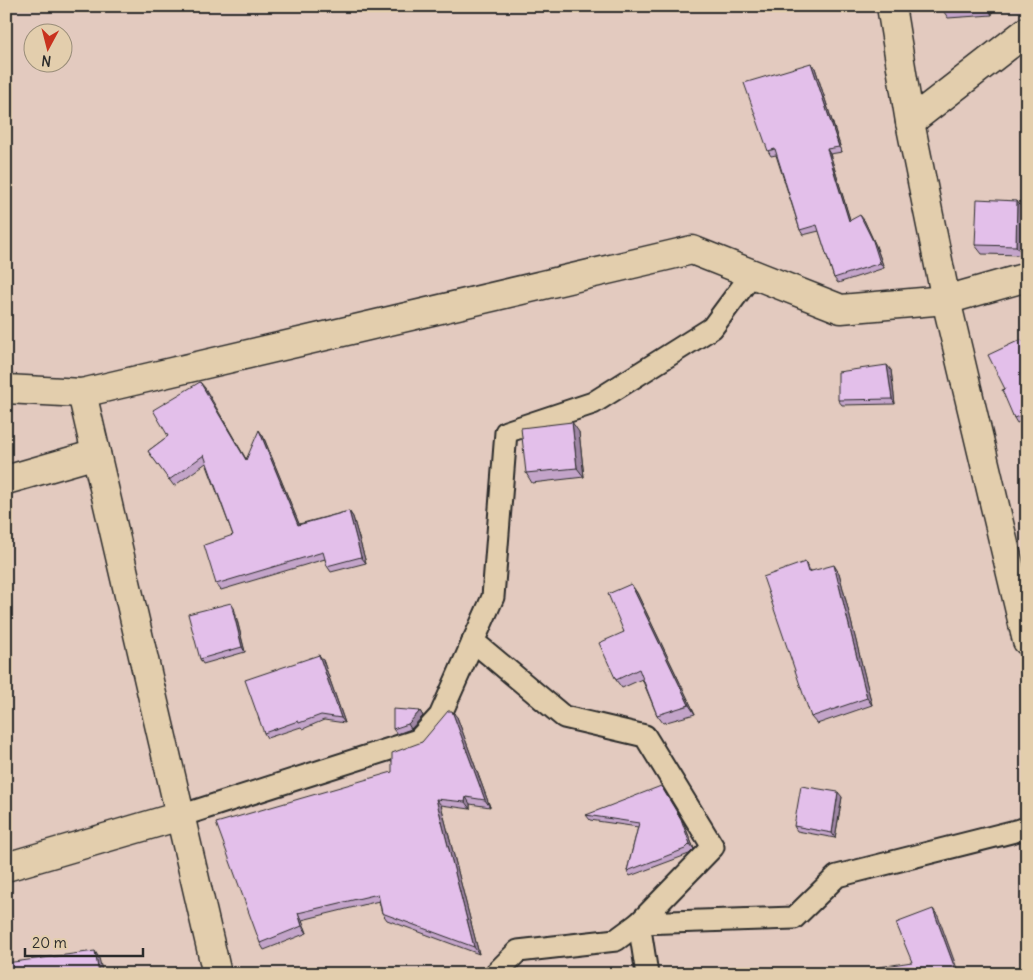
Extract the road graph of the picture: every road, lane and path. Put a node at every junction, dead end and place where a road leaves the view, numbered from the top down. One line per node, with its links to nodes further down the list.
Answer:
1 (891, 6): 3 (street)
2 (1027, 31): 3 (street)
3 (910, 122): 6 (street)
4 (752, 274): 6 (street); 8 (street); 11 (lane)
5 (1027, 277): 6 (street)
6 (946, 300): 12 (street)
7 (6, 388): 8 (street)
8 (82, 393): 9 (street)
9 (96, 454): 10 (street); 13 (street)
10 (6, 480)
11 (473, 641): 13 (lane); 16 (lane)
12 (1027, 641)
13 (180, 816): 15 (street); 17 (street)
14 (1027, 828): 16 (lane)
15 (6, 868)
16 (639, 923): 18 (lane); 19 (lane)
17 (216, 974)
18 (495, 974)
19 (646, 974)

